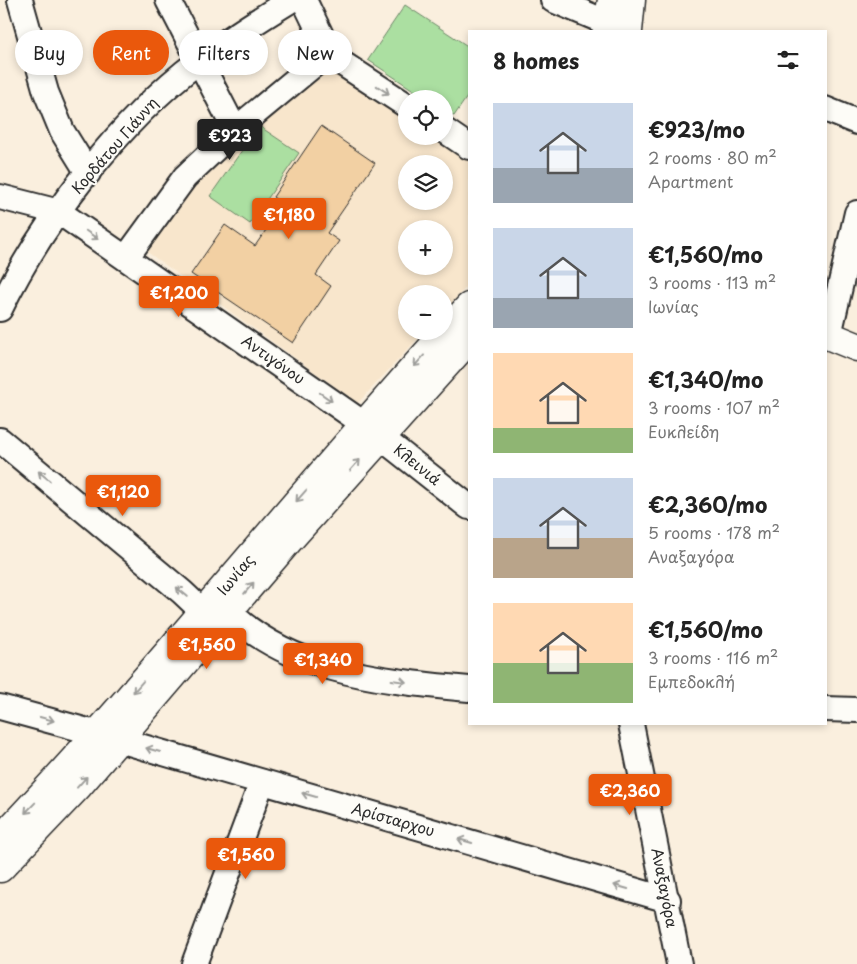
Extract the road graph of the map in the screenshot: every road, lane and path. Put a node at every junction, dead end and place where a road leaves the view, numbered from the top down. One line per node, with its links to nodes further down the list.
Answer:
1 (20, 0): 21 (street)
2 (168, 0): 8 (street)
3 (291, 0): 9 (street, Κορδάτου Γιάννη)
4 (304, 0): 10 (street)
5 (553, 0): 7 (street)
6 (631, 0): 7 (main road)
7 (616, 23)
8 (183, 30)
9 (246, 30)
10 (318, 30)
11 (352, 70): 15 (street, one-way to 15)
12 (183, 75): 21 (street, Κορδάτου Γιάννη)
13 (206, 75): 18 (street)
14 (302, 75): 18 (street)
15 (398, 100)
16 (827, 110): 17 (street)
17 (857, 122)
18 (235, 130): 26 (street)
19 (453, 136): 20 (street)
20 (468, 146)
21 (88, 173): 23 (street, Κορδάτου Γιάννη)
22 (0, 197): 23 (street, Αντιγόνου)
23 (59, 212): 26 (street, Αντιγόνου, one-way to 26); 27 (street, Κορδάτου Γιάννη)
24 (857, 213): 25 (street)
25 (854, 242): 29 (street)
26 (126, 258): 31 (street, Αντιγόνου, one-way to 31)
27 (1, 306)
28 (465, 331): 31 (main road, Ιωνίας)
29 (827, 334): 30 (main road)
30 (857, 347)
31 (373, 430): 33 (street, Κλεινιά); 34 (main road, Ιωνίας)
32 (0, 440): 34 (street, one-way to 32)
33 (468, 506)
34 (217, 612): 35 (street, one-way to 35); 40 (main road, Ιωνίας)
35 (468, 689)
36 (0, 707): 40 (street, Αρίσταρχου, one-way to 40)
37 (827, 709): 38 (street)
38 (857, 710)
39 (631, 725): 44 (street, Αναξαγόρα)
40 (109, 737): 41 (street, Αρίσταρχου, one-way to 40); 42 (main road, Ιωνίας, one-way to 42); 43 (main road, Ιωνίας, one-way to 40)
41 (262, 782): 44 (street, Αρίσταρχου, one-way to 41); 45 (street)
42 (0, 840)
43 (0, 868)
44 (668, 900): 46 (street, Αναξαγόρα)
45 (194, 964)
46 (679, 964)

